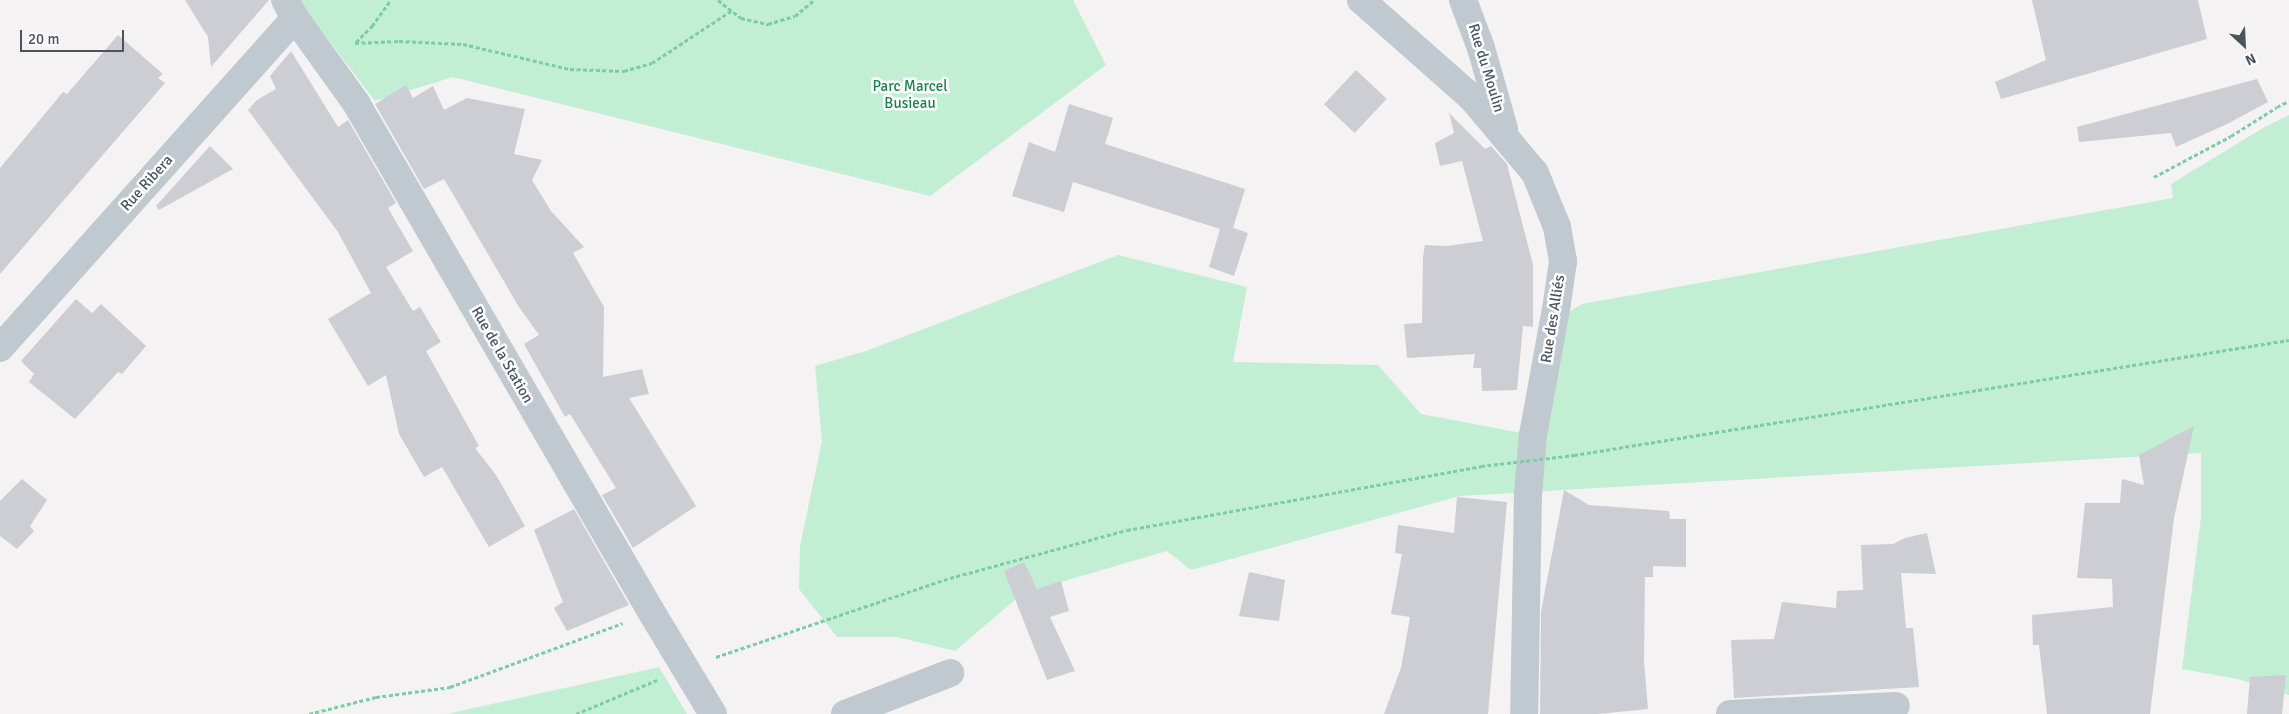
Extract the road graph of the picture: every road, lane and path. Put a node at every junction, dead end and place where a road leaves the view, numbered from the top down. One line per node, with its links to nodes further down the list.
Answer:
1 (391, 0): 8 (path)
2 (718, 0): 7 (path)
3 (814, 0): 7 (path)
4 (1361, 0): 11 (street, Rue des Alliés)
5 (1463, 0): 11 (street, Rue du Moulin)
6 (290, 9): 9 (street, Rue de la Station); 14 (street, Rue Ribera)
7 (731, 12): 8 (path)
8 (356, 43): 9 (path)
9 (326, 60): 15 (street, Rue de la Station)
10 (2289, 101): 12 (path)
11 (1507, 138): 23 (street, Rue des Alliés)
12 (2154, 177)
13 (2289, 340): 16 (path, bridge)
14 (0, 348)
15 (652, 612): 16 (street, Rue de la Station); 19 (path)
16 (684, 668): 20 (path); 21 (street, Rue de la Station)
17 (950, 673): 22 (street)
18 (1896, 706): 24 (street)
19 (309, 714)
20 (576, 714)
21 (713, 714)
22 (845, 714)
23 (1524, 714)
24 (1730, 714)

